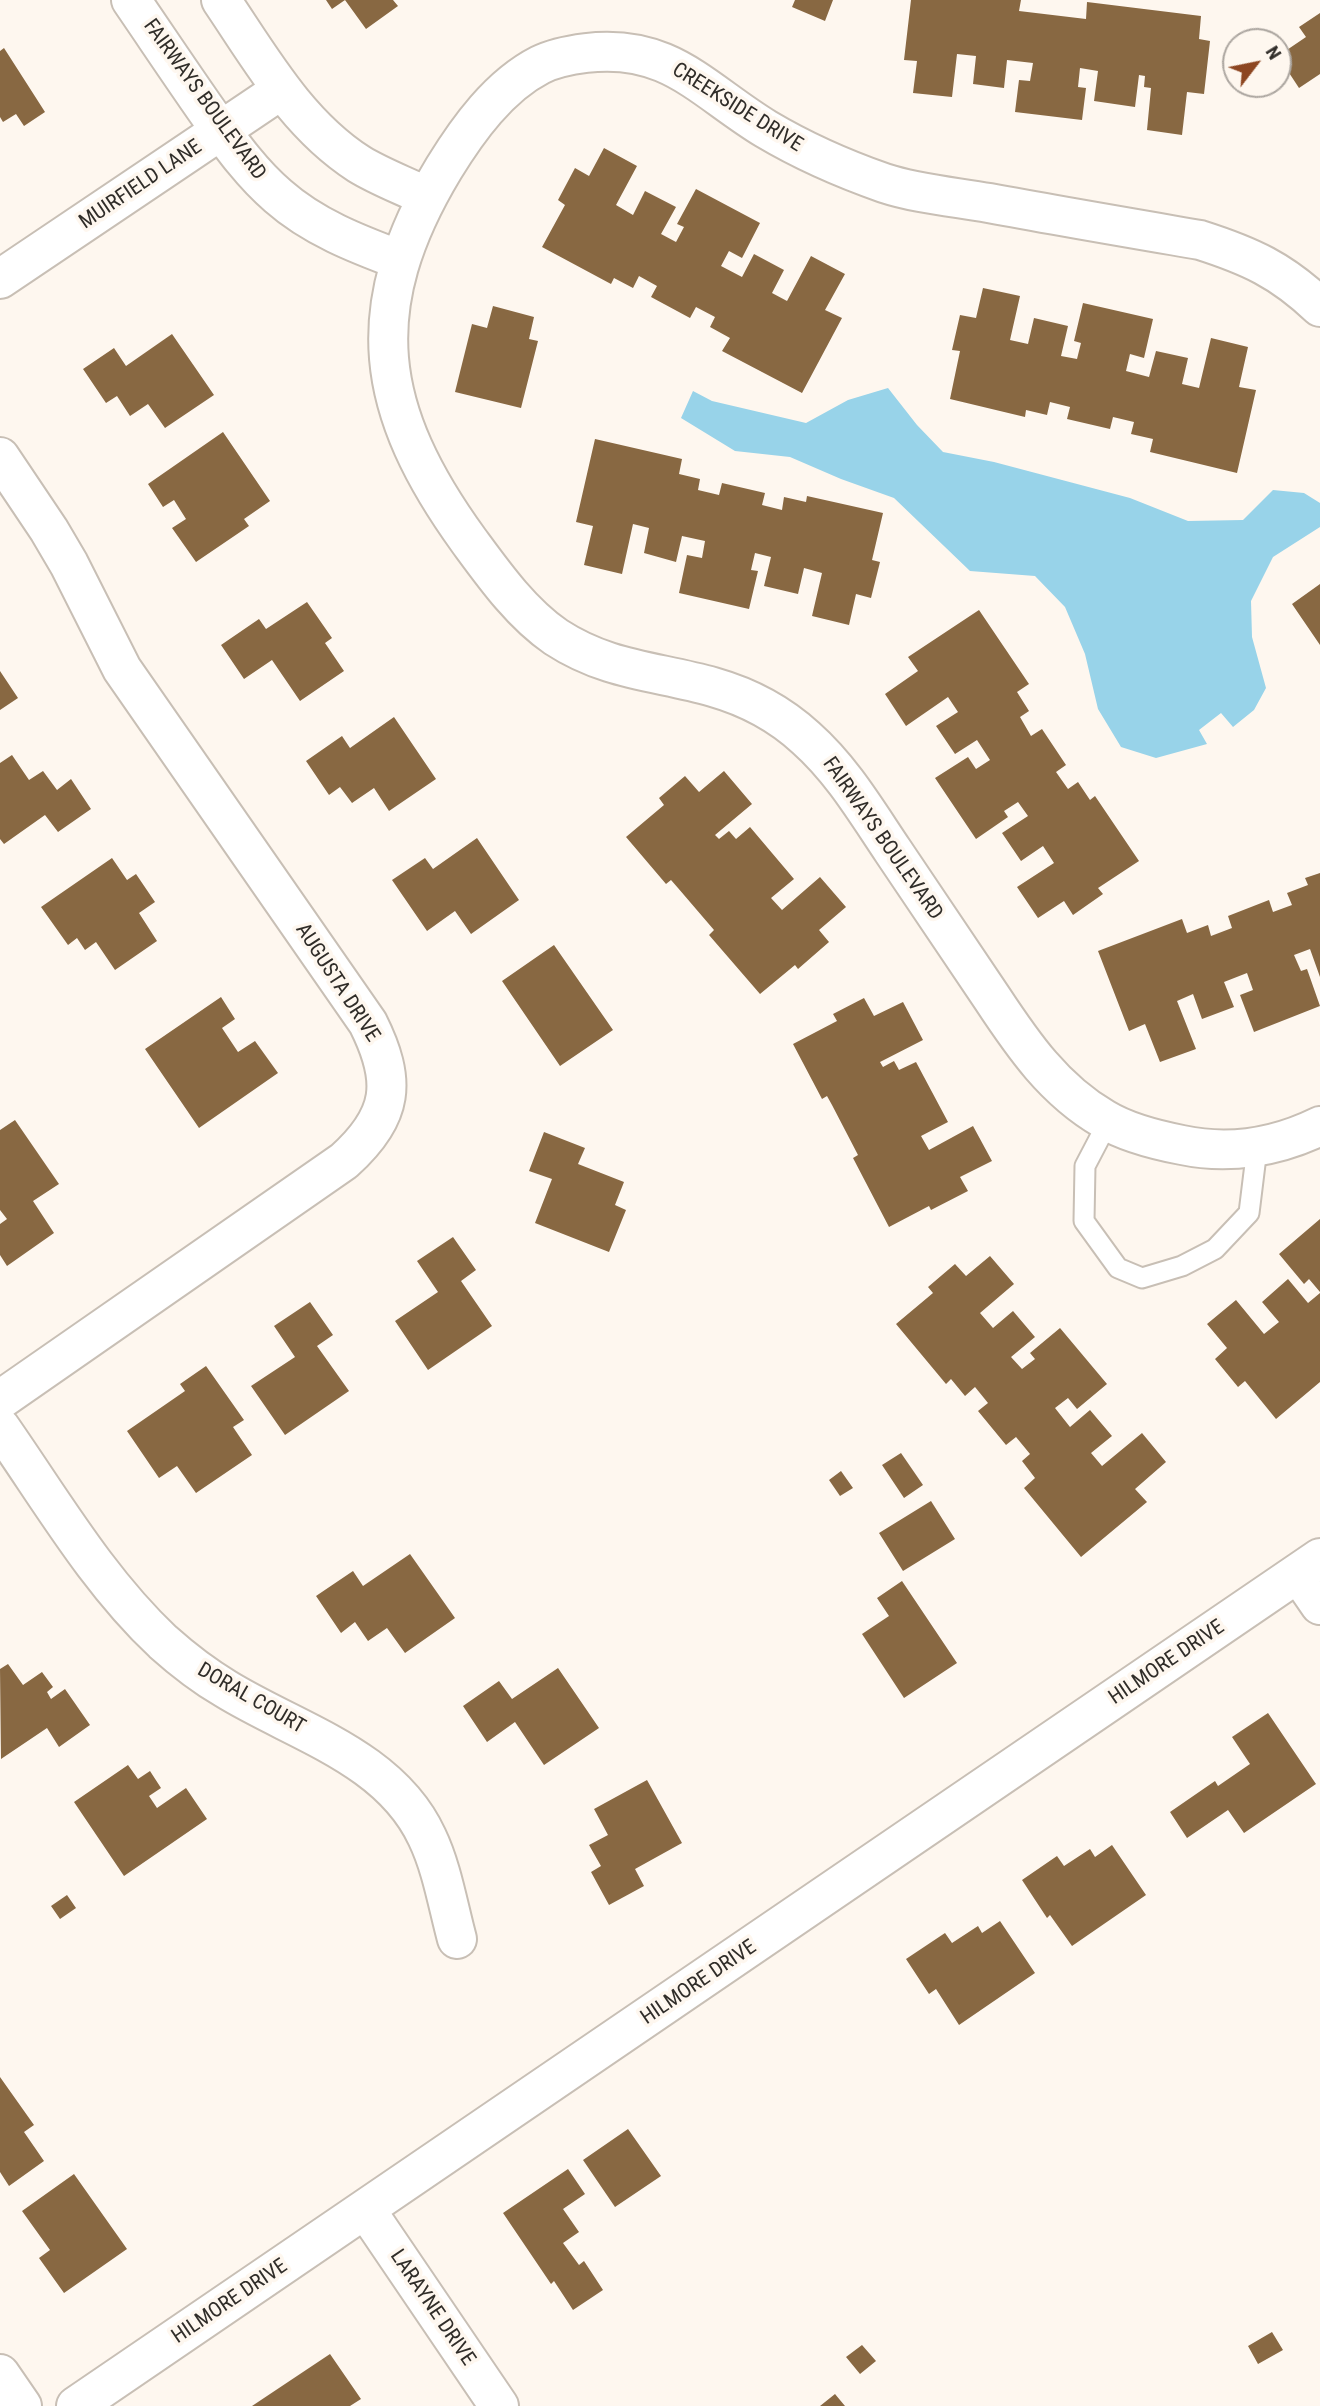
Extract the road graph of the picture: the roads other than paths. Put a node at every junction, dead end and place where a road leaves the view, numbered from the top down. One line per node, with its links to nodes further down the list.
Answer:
1 (131, 0): 4 (street, FAIRWAYS BOULEVARD)
2 (221, 0): 3 (street)
3 (281, 90): 4 (street, MUIRFIELD LANE); 5 (street)
4 (222, 132): 6 (street, FAIRWAYS BOULEVARD); 7 (street, MUIRFIELD LANE)
5 (427, 197): 6 (street, CREEKSIDE DRIVE); 8 (street, CREEKSIDE DRIVE)
6 (400, 260): 10 (street, FAIRWAYS BOULEVARD)
7 (0, 279)
8 (1320, 307)
9 (0, 457): 13 (street, AUGUSTA DRIVE)
10 (1108, 1122): 12 (street, FAIRWAYS BOULEVARD); 12 (lane)
11 (1320, 1126): 12 (street, FAIRWAYS BOULEVARD)
12 (1257, 1148)
13 (0, 1400)
14 (0, 1427): 17 (street, DORAL COURT)
15 (1309, 1566): 16 (street); 18 (street, HILMORE DRIVE)
16 (1320, 1605)
17 (457, 1939)
18 (366, 2210): 21 (street, HILMORE DRIVE); 22 (street, LARAYNE DRIVE)
19 (0, 2374): 20 (street)
20 (22, 2406)
21 (76, 2406)
22 (499, 2406)

